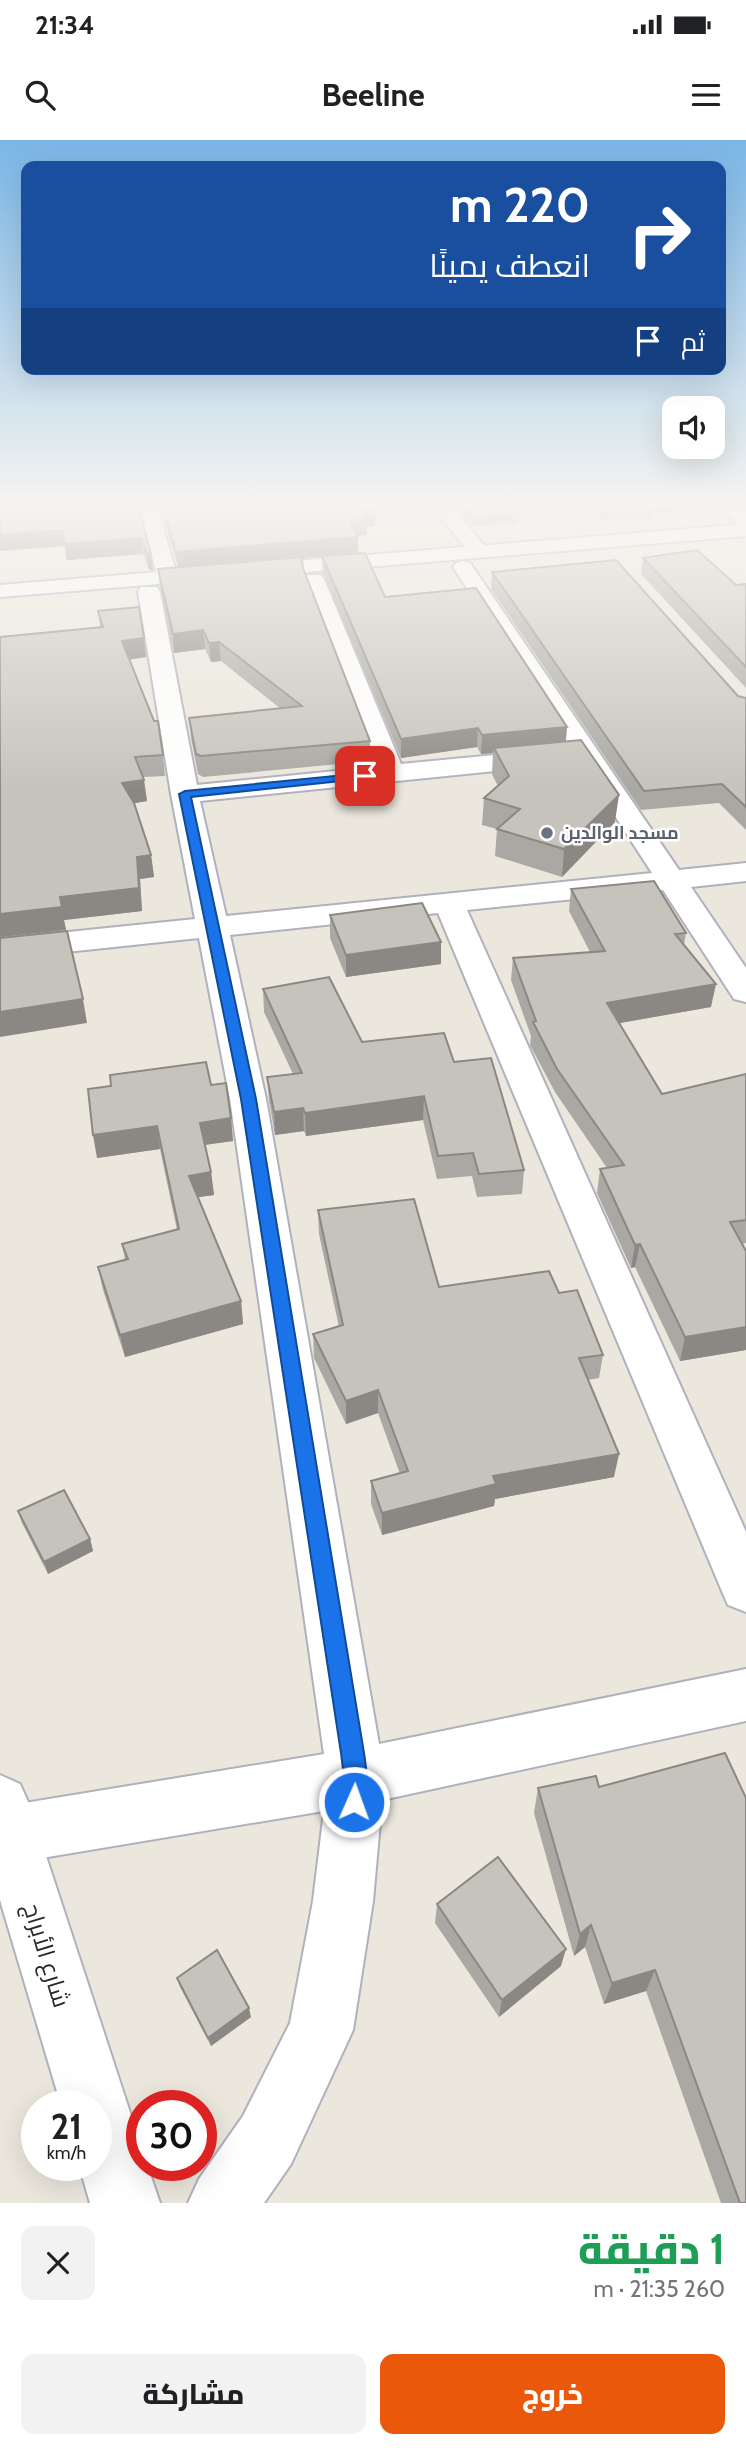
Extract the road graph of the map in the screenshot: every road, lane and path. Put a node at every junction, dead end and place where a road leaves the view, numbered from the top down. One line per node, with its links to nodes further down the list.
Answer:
1 (56, 597): 5 (street)
2 (161, 597): 8 (street)
3 (321, 597): 7 (street)
4 (493, 597): 6 (street)
5 (0, 604)
6 (588, 754): 7 (street); 10 (street)
7 (391, 773): 8 (street)
8 (185, 794): 12 (street)
9 (746, 873): 10 (street)
10 (671, 880): 11 (street); 14 (street)
11 (449, 903): 12 (street); 15 (street)
12 (213, 927): 13 (street); 17 (street)
13 (0, 949)
14 (746, 992)
15 (746, 1590)
16 (746, 1695): 17 (street)
17 (356, 1777): 18 (street); 22 (street)
18 (3, 1825): 19 (street, شارع الأبراج)
19 (89, 2090)
20 (112, 2162): 21 (street)
21 (125, 2203)
22 (223, 2203)

